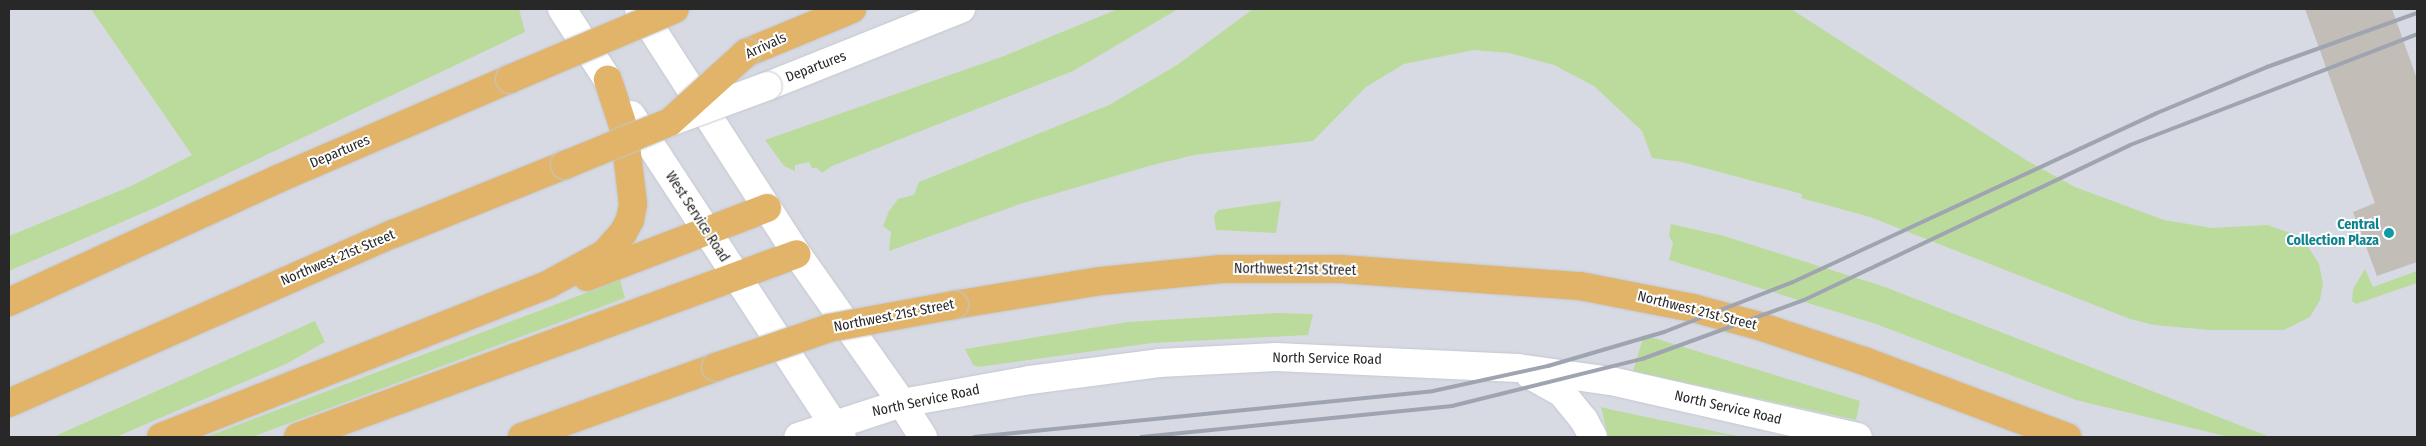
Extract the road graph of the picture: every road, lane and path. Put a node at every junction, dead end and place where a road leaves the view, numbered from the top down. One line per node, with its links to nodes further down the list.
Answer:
1 (562, 9): 6 (street, West Service Road)
2 (639, 9): 8 (street)
3 (675, 9): 13 (main road, Departures, bridge)
4 (852, 9): 7 (main road, Arrivals, bridge)
5 (961, 9): 7 (street, Departures, bridge)
6 (608, 80): 9 (street, West Service Road); 12 (main road)
7 (670, 122): 15 (main road, Northwest 21st Street, bridge)
8 (767, 208): 9 (main road); 10 (street)
9 (707, 232): 11 (street, West Service Road); 12 (main road)
10 (797, 254): 11 (main road); 16 (street)
11 (736, 276): 17 (street, West Service Road); 20 (main road)
12 (549, 284): 19 (main road)
13 (9, 302)
14 (1518, 368): 16 (street, North Service Road); 18 (street, North Service Road); 24 (street)
15 (9, 403)
16 (902, 404): 17 (street, North Service Road); 23 (street)
17 (837, 431): 22 (street, North Service Road)
18 (1795, 431): 25 (street, North Service Road)
19 (161, 437)
20 (298, 437)
21 (522, 437): 26 (main road, Northwest 21st Street, bridge)
22 (798, 437)
23 (923, 437)
24 (1593, 437)
25 (1858, 437)
26 (2067, 437)

